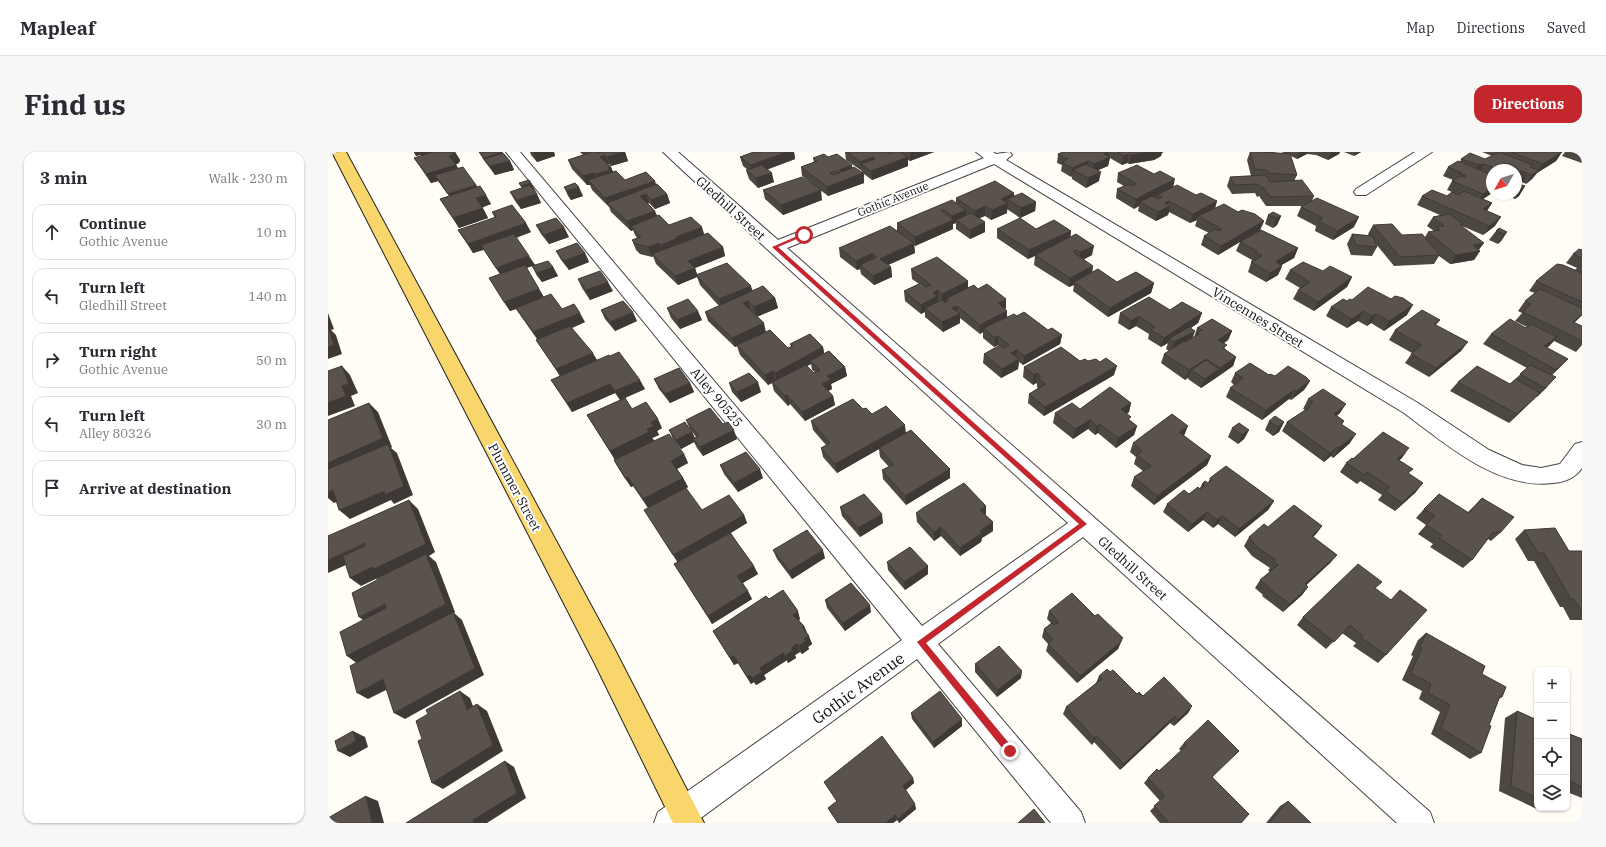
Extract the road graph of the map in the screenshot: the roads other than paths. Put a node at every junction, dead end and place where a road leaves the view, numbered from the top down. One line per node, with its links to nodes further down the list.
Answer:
1 (339, 152): 12 (main road, Plummer Street)
2 (513, 152): 11 (street, Alley 90525)
3 (670, 152): 8 (street, Gledhill Street)
4 (1012, 152): 6 (street, Gothic Avenue)
5 (1425, 152): 7 (street)
6 (989, 155): 8 (street, Gothic Avenue); 9 (street, Vincennes Street)
7 (1361, 192)
8 (774, 247): 10 (street, Gledhill Street)
9 (1582, 450)
10 (1084, 524): 11 (street, Gothic Avenue); 14 (street, Gledhill Street)
11 (920, 642): 12 (street, Gothic Avenue); 13 (street, Alley 90525)
12 (680, 820)
13 (1070, 823)
14 (1419, 823)

